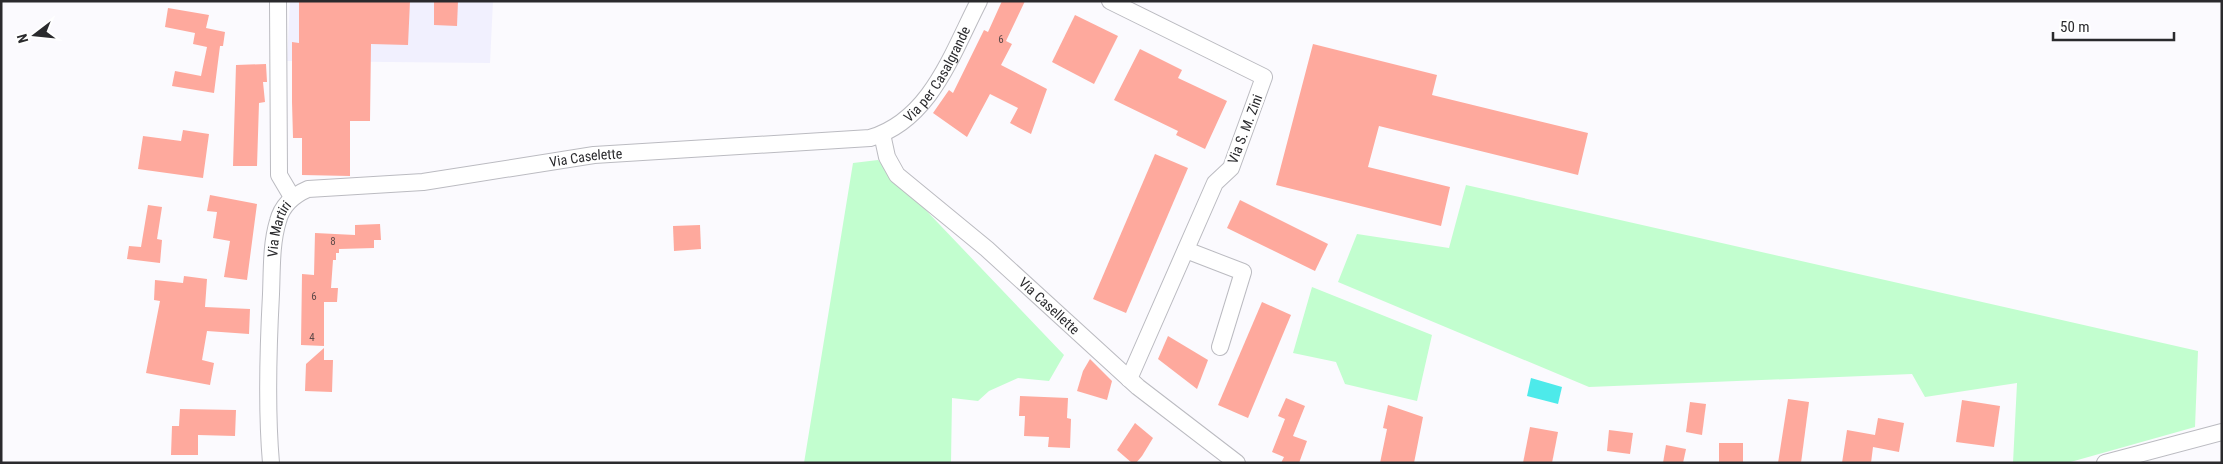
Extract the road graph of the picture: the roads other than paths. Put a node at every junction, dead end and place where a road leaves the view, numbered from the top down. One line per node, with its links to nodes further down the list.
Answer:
1 (278, 1): 5 (street, Via Martiri)
2 (979, 1): 4 (street, Via per Casalgrande)
3 (1110, 1): 6 (street, Via S. M. Zini)
4 (882, 134): 5 (street, Via Caselette); 8 (street, Via Casellette)
5 (292, 197): 10 (street, Via Martiri)
6 (1186, 250): 7 (street); 8 (street, Via S. M. Zini)
7 (1220, 348)
8 (1129, 379): 11 (street, Via Casellette)
9 (2222, 432): 12 (street)
10 (271, 463)
11 (1236, 463)
12 (2105, 463)

